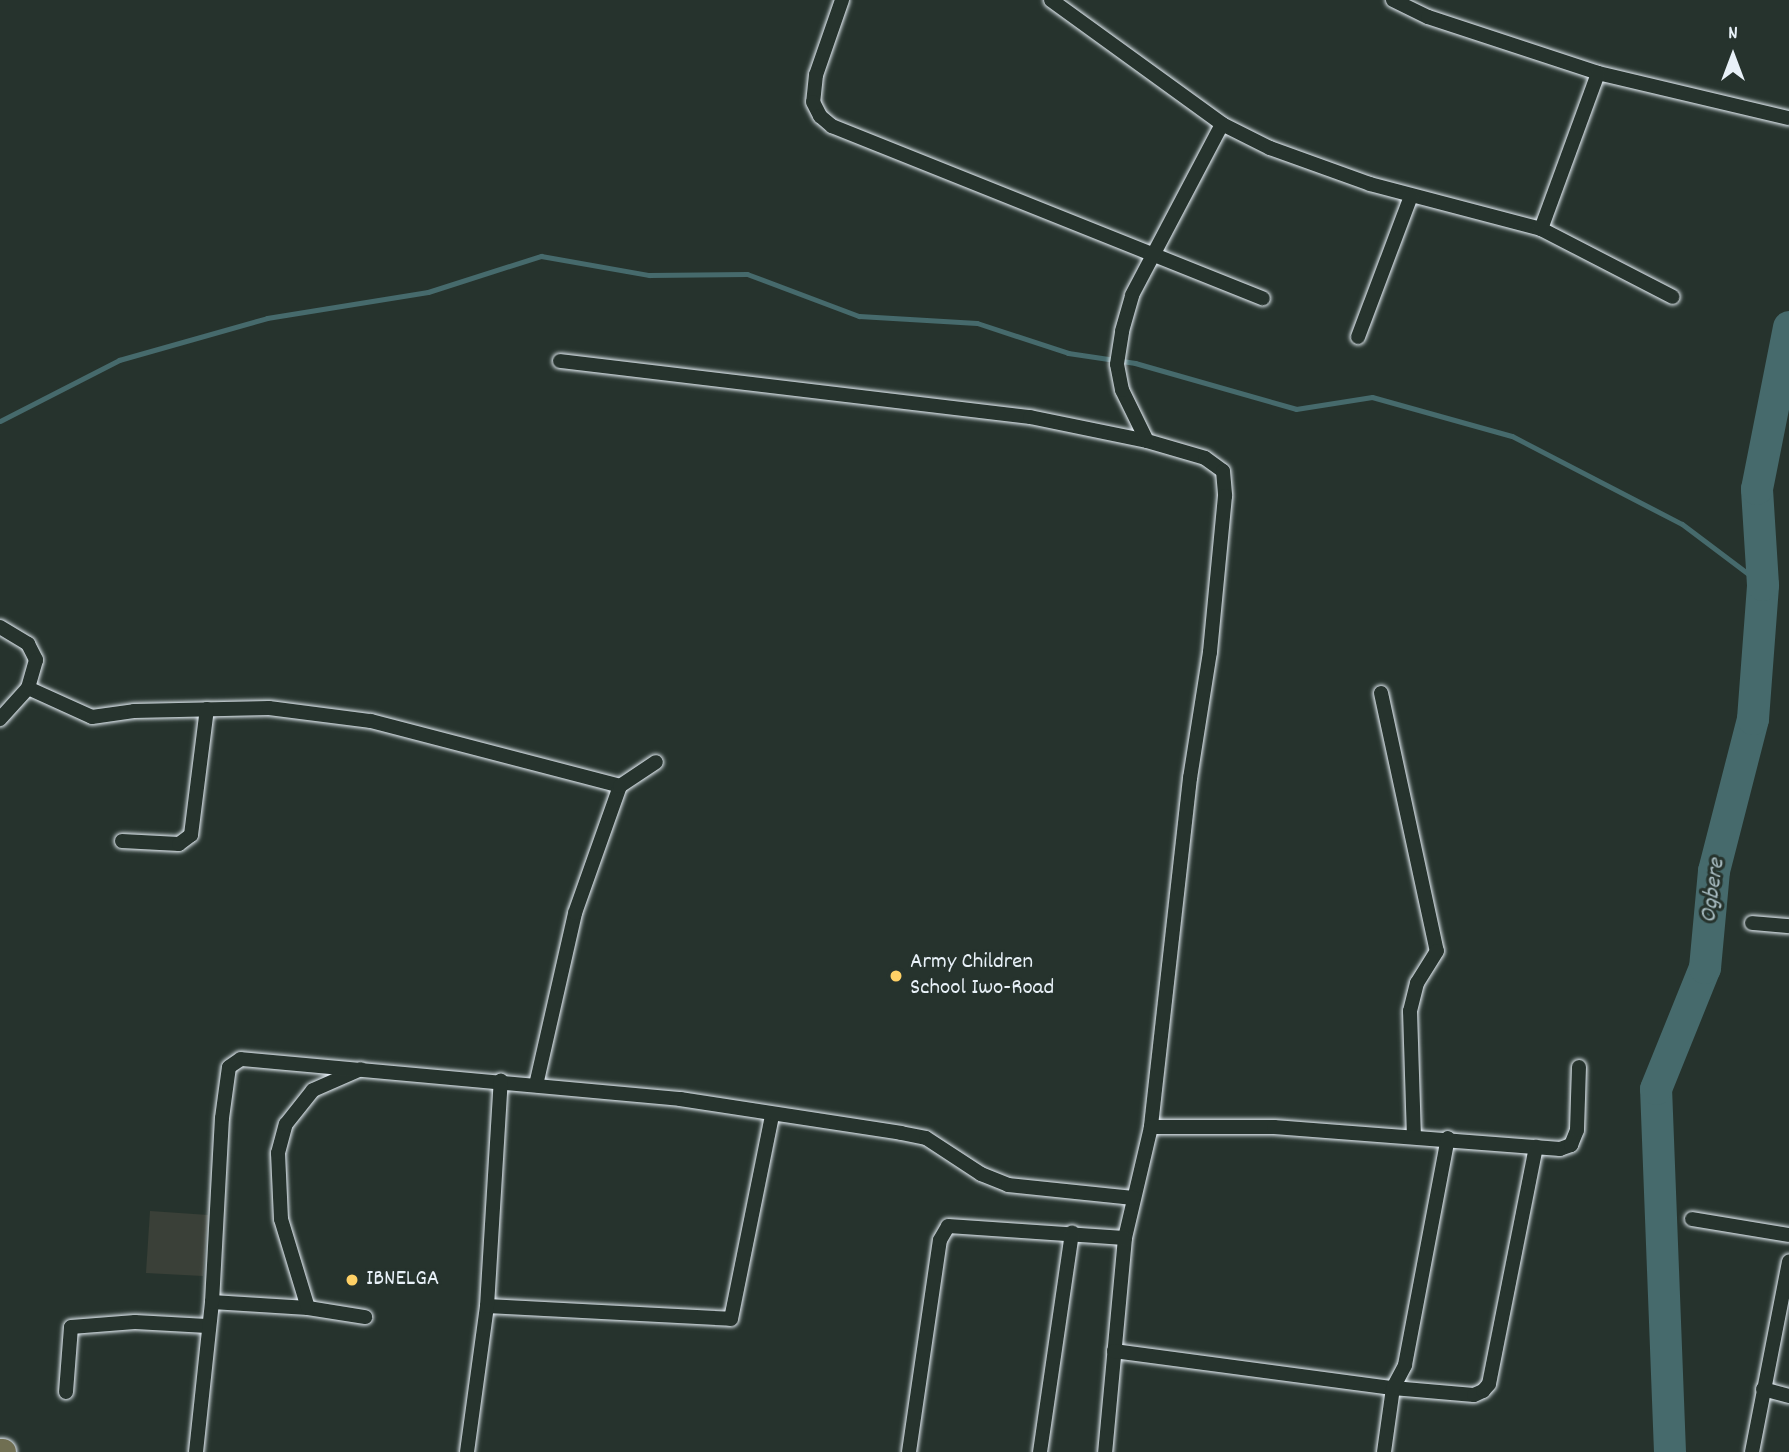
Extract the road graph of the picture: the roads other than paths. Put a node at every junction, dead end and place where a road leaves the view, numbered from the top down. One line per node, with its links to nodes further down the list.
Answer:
1 (842, 0): 9 (street)
2 (1051, 0): 6 (street)
3 (1393, 0): 4 (street)
4 (1598, 72): 5 (street); 8 (street)
5 (1788, 118)
6 (1222, 124): 7 (street); 9 (street)
7 (1411, 196): 8 (street); 12 (street)
8 (1541, 229): 10 (street)
9 (1155, 258): 11 (street); 14 (street)
10 (1673, 297)
11 (1262, 298)
12 (1358, 337)
13 (560, 361): 14 (street)
14 (1147, 441): 30 (street)
15 (0, 627): 16 (street)
16 (29, 688): 18 (street); 19 (street)
17 (1381, 693): 31 (street)
18 (207, 709): 21 (street); 22 (street)
19 (0, 719)
20 (656, 762): 21 (street)
21 (620, 786): 28 (street)
22 (122, 841)
23 (1752, 923): 24 (street)
24 (1789, 926)
25 (1579, 1067): 33 (street)
26 (367, 1068): 27 (street); 40 (street); 42 (street)
27 (501, 1080): 28 (street); 41 (street)
28 (536, 1085): 29 (street)
29 (772, 1115): 34 (street); 41 (street)
30 (1151, 1127): 31 (street); 34 (street)
31 (1414, 1135): 32 (street)
32 (1448, 1138): 33 (street); 46 (street)
33 (1536, 1147): 46 (street)
34 (1133, 1198): 38 (street)
35 (1692, 1219): 37 (street)
36 (1072, 1232): 38 (street); 52 (street); 53 (street)
37 (1789, 1235)
38 (1125, 1238): 45 (street)
39 (1789, 1262): 47 (street)
40 (212, 1302): 42 (street); 44 (street)
41 (487, 1306): 51 (street)
42 (308, 1308): 43 (street)
43 (365, 1317)
44 (207, 1326): 48 (street); 50 (street)
45 (1114, 1351): 46 (street); 54 (street)
46 (1393, 1388): 55 (street)
47 (1763, 1389): 49 (street); 56 (street)
48 (66, 1392)
49 (1789, 1396)
50 (196, 1452)
51 (467, 1452)
52 (909, 1452)
53 (1040, 1452)
54 (1105, 1452)
55 (1384, 1452)
56 (1752, 1452)

